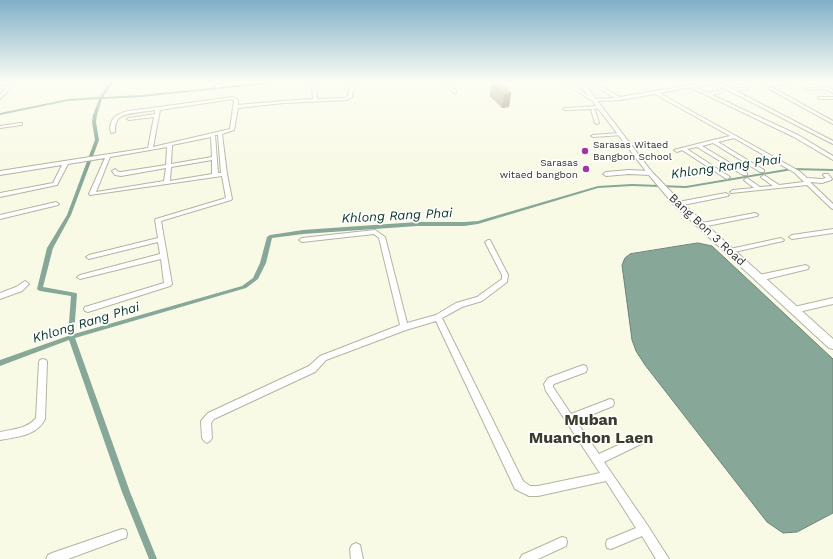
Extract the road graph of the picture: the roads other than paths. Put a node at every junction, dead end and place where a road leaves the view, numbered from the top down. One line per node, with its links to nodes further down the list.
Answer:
1 (158, 108): 12 (street); 20 (street)
2 (236, 108): 19 (street)
3 (570, 108): 9 (street)
4 (601, 108): 13 (main road, Bang Bon 3 Road)
5 (683, 108): 25 (street)
6 (738, 108): 14 (street)
7 (766, 108): 27 (street)
8 (806, 108): 16 (street)
9 (565, 109)
10 (593, 110): 13 (street)
11 (763, 114): 14 (street)
12 (157, 115): 15 (street); 30 (street)
13 (607, 116): 23 (main road, Bang Bon 3 Road)
14 (754, 116): 35 (street)
15 (129, 119)
16 (833, 123)
17 (20, 124): 18 (street)
18 (0, 127)
19 (232, 128): 21 (street); 30 (street)
20 (113, 132)
21 (220, 133): 22 (street); 41 (street)
22 (213, 134): 28 (street); 34 (street)
23 (620, 134): 24 (street); 40 (main road, Bang Bon 3 Road)
24 (593, 136)
25 (733, 136): 26 (street); 46 (street)
26 (713, 141): 29 (street); 48 (street)
27 (833, 143)
28 (170, 145): 30 (street); 37 (street)
29 (698, 145): 31 (street); 49 (street)
30 (150, 147): 33 (street)
31 (683, 148): 32 (street); 45 (street)
32 (677, 150)
33 (108, 156): 36 (street); 47 (street)
34 (214, 158): 37 (street); 43 (street)
35 (833, 158)
36 (66, 162): 39 (street); 51 (street)
37 (169, 166): 38 (street); 47 (street)
38 (115, 171)
39 (0, 173)
40 (650, 173): 42 (street); 54 (main road, Bang Bon 3 Road)
41 (224, 174): 43 (street); 61 (street)
42 (606, 174)
43 (214, 175): 47 (street)
44 (826, 176): 46 (street)
45 (727, 177)
46 (807, 181): 48 (street); 55 (street)
47 (167, 183)
48 (777, 186): 49 (street)
49 (758, 188): 50 (street)
50 (733, 192)
51 (0, 195)
52 (726, 195): 54 (street)
53 (56, 204): 57 (street)
54 (678, 204): 58 (main road, Bang Bon 3 Road)
55 (833, 207)
56 (755, 215): 58 (street)
57 (0, 217)
58 (702, 225): 65 (main road, Bang Bon 3 Road)
59 (833, 231): 60 (street)
60 (792, 237)
61 (160, 239): 66 (street); 67 (street)
62 (302, 240): 77 (street)
63 (782, 240): 65 (street)
64 (488, 242): 76 (street)
65 (730, 251): 70 (main road, Bang Bon 3 Road)
66 (163, 256): 69 (street); 74 (street)
67 (89, 257)
68 (806, 268): 70 (street)
69 (80, 277)
70 (759, 278): 75 (main road, Bang Bon 3 Road)
71 (25, 284): 72 (street)
72 (0, 296)
73 (833, 301): 75 (street)
74 (88, 309)
75 (794, 310): 78 (main road, Bang Bon 3 Road)
76 (438, 317): 77 (street); 87 (street)
77 (404, 327): 84 (street)
78 (833, 345)
79 (44, 362): 83 (street)
80 (583, 370): 82 (street)
81 (610, 403): 82 (street)
82 (569, 419): 86 (street)
83 (0, 436)
84 (207, 438)
85 (640, 440): 86 (street)
86 (597, 460): 87 (street)
87 (608, 476): 88 (street)
88 (644, 530): 91 (street); 94 (street)
89 (122, 534): 92 (street)
90 (562, 542): 93 (street)
91 (611, 544)
92 (52, 559)
93 (526, 559)
94 (663, 559)

